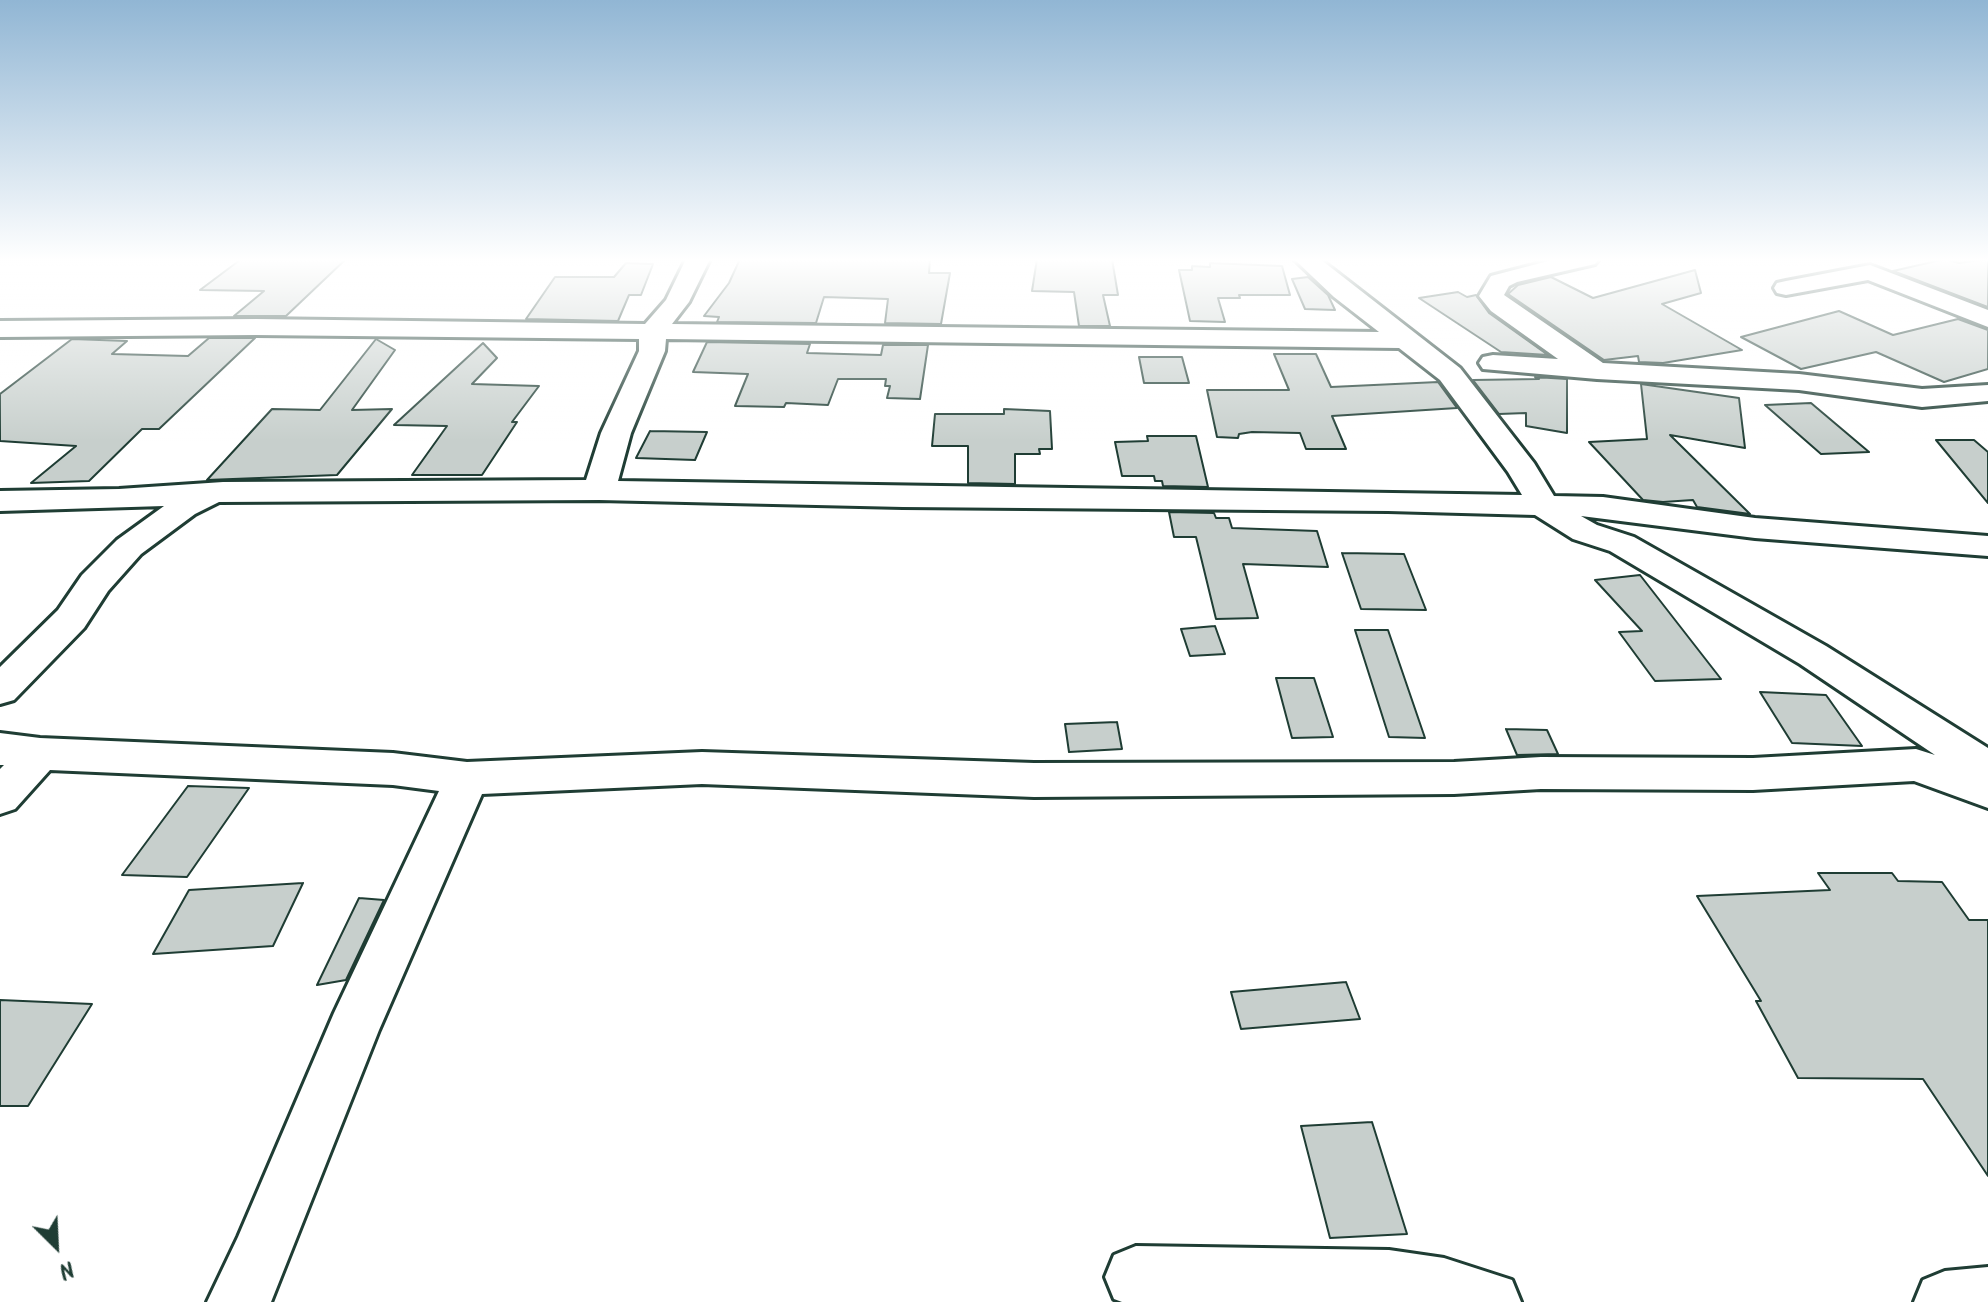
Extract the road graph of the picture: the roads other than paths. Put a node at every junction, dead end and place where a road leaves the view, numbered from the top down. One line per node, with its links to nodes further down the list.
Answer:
1 (662, 320): 5 (street)
2 (1379, 320): 6 (street)
3 (1520, 320): 8 (street)
4 (0, 329): 5 (street)
5 (653, 331): 6 (street); 10 (street)
6 (1405, 340): 13 (street)
7 (1493, 363): 8 (street)
8 (1592, 369): 9 (street)
9 (1988, 393)
10 (599, 490): 11 (street); 13 (street)
11 (223, 492): 12 (street); 17 (street)
12 (0, 501)
13 (1544, 506): 14 (street); 15 (street)
14 (1603, 507): 15 (street); 16 (street)
15 (1622, 544): 19 (street)
16 (1988, 546)
17 (0, 690)
18 (20, 752): 20 (street); 22 (street)
19 (1988, 769)
20 (467, 778): 21 (street); 25 (street)
21 (1988, 791)
22 (0, 797)
23 (1136, 1277): 26 (street)
24 (1988, 1298): 27 (street)
25 (238, 1302)
26 (1490, 1302)
27 (1945, 1302)

